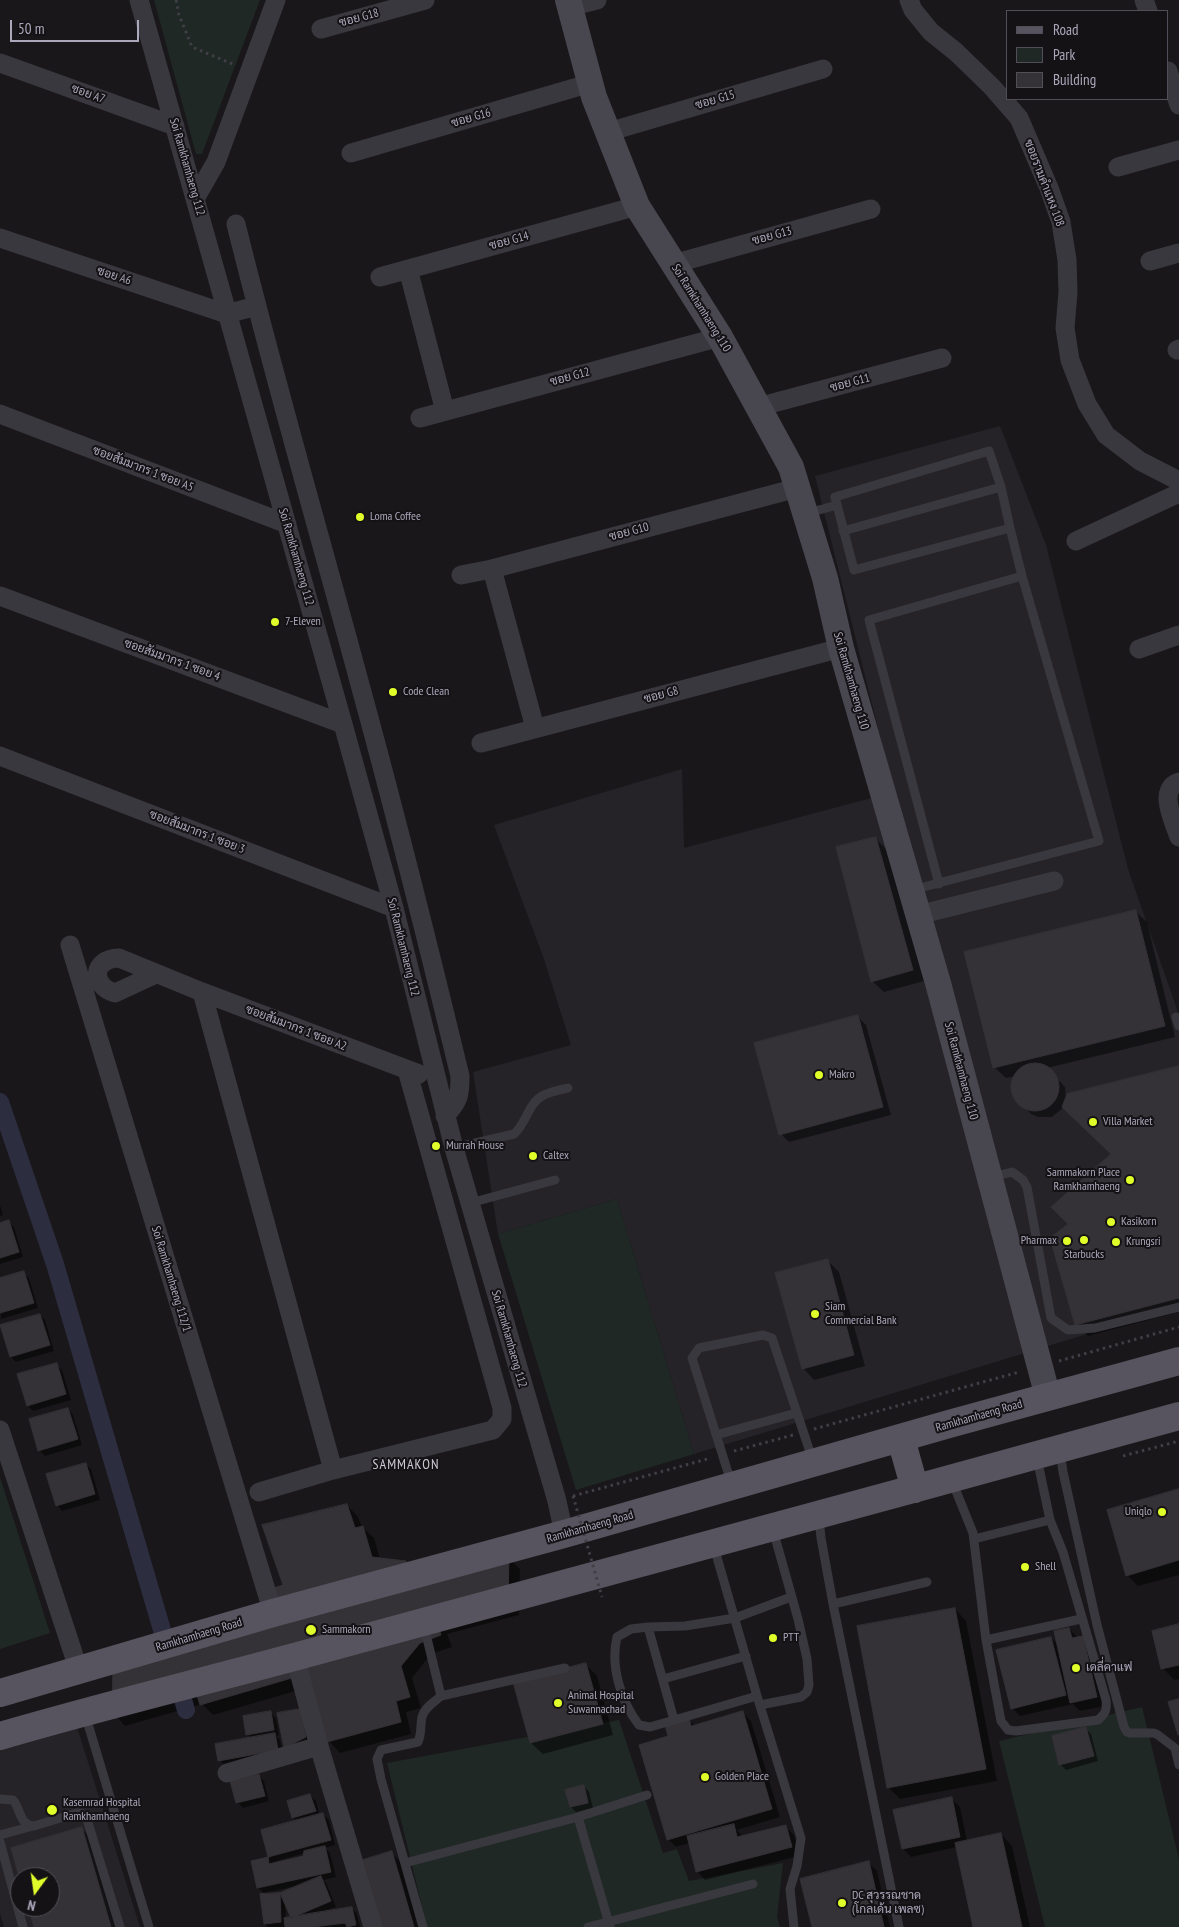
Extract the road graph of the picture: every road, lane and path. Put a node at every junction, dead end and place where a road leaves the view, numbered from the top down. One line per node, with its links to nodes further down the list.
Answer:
1 (139, 0): 15 (street, Soi Ramkhamhaeng 112)
2 (176, 0): 11 (path)
3 (276, 0): 11 (street)
4 (425, 0): 8 (street, ซอย G18)
5 (597, 0): 7 (street)
6 (910, 0): 38 (street, ซอยรามคำแหง 108)
7 (569, 4): 13 (street, Soi Ramkhamhaeng 110)
8 (321, 29)
9 (0, 63): 15 (street, ซอย A7)
10 (823, 69): 16 (street, ซอย G15)
11 (249, 71): 20 (street)
12 (1169, 74): 14 (street)
13 (591, 84): 16 (street, Soi Ramkhamhaeng 110); 18 (street, ซอย G16)
14 (1179, 105)
15 (175, 126): 20 (street, Soi Ramkhamhaeng 112)
16 (608, 132): 21 (street, Soi Ramkhamhaeng 110)
17 (1179, 150): 19 (street)
18 (351, 153)
19 (1118, 167)
20 (196, 197): 31 (street, Soi Ramkhamhaeng 112)
21 (638, 206): 27 (street, Soi Ramkhamhaeng 110); 28 (street, ซอย G14)
22 (871, 209): 27 (street, ซอย G13)
23 (236, 224): 30 (street, Soi Ramkhamhaeng 112)
24 (0, 238): 31 (street, ซอย A6)
25 (1179, 253): 26 (street)
26 (1150, 262)
27 (673, 264): 32 (street, Soi Ramkhamhaeng 110)
28 (408, 269): 29 (street, ซอย G14); 35 (street)
29 (380, 277)
30 (256, 306): 31 (street); 55 (street, Soi Ramkhamhaeng 112)
31 (227, 314): 44 (street, Soi Ramkhamhaeng 112)
32 (720, 336): 34 (street, Soi Ramkhamhaeng 110); 35 (street, ซอย G12)
33 (942, 358): 34 (street, ซอย G11)
34 (758, 407): 40 (street, Soi Ramkhamhaeng 110)
35 (446, 411): 37 (street, ซอย G12)
36 (0, 414): 44 (street, ซอยสัมมากร 1 ซอย A5)
37 (420, 418)
38 (1179, 481)
39 (1001, 487): 42 (lane); 45 (lane); 46 (lane)
40 (797, 488): 43 (street, Soi Ramkhamhaeng 110); 48 (street, ซอย G10)
41 (1179, 493): 47 (street)
42 (837, 505): 43 (lane); 46 (lane)
43 (805, 514): 53 (street, Soi Ramkhamhaeng 110)
44 (287, 524): 56 (street, Soi Ramkhamhaeng 112)
45 (1010, 528): 46 (lane); 50 (lane)
46 (844, 531)
47 (1076, 541)
48 (492, 569): 49 (street, ซอย G10); 58 (street)
49 (461, 575)
50 (1022, 576): 64 (lane); 64 (lane)
51 (0, 596): 57 (street, ซอยสัมมากร 1 ซอย 4)
52 (1179, 635): 54 (street)
53 (841, 648): 58 (street, ซอย G8); 65 (street, Soi Ramkhamhaeng 110)
54 (1139, 649)
55 (360, 684): 56 (street); 67 (street, Soi Ramkhamhaeng 112)
56 (335, 693): 57 (street, Soi Ramkhamhaeng 112)
57 (343, 724): 66 (street, Soi Ramkhamhaeng 112)
58 (534, 728): 59 (street, ซอย G8)
59 (481, 743)
60 (0, 756): 66 (street, ซอยสัมมากร 1 ซอย 3)
61 (1179, 782): 62 (street)
62 (1179, 837)
63 (1054, 881): 65 (street)
64 (939, 884): 65 (lane)
65 (915, 903): 77 (street, Soi Ramkhamhaeng 110)
66 (394, 908): 68 (street, Soi Ramkhamhaeng 112)
67 (425, 934): 68 (street); 75 (street, Soi Ramkhamhaeng 112)
68 (402, 943): 73 (street, Soi Ramkhamhaeng 112)
69 (70, 945): 110 (street, Soi Ramkhamhaeng 112/1)
70 (156, 974): 71 (street, ซอยสัมมากร 1 ซอย A2)
71 (202, 992): 72 (street, ซอยสัมมากร 1 ซอย A2); 94 (street)
72 (407, 1070): 73 (street, ซอยสัมมากร 1 ซอย A2); 94 (street)
73 (436, 1081): 75 (street, Soi Ramkhamhaeng 112)
74 (568, 1088): 76 (lane)
75 (445, 1116): 76 (street, Soi Ramkhamhaeng 112)
76 (454, 1148): 79 (street, Soi Ramkhamhaeng 112)
77 (988, 1178): 80 (lane); 83 (street, Soi Ramkhamhaeng 110)
78 (555, 1180): 79 (lane)
79 (470, 1203): 99 (street, Soi Ramkhamhaeng 112)
80 (1179, 1307)
81 (1179, 1327): 83 (path)
82 (1179, 1361): 84 (main road, Ramkhamhaeng Road)
83 (1039, 1367): 84 (street, Soi Ramkhamhaeng 110); 88 (path)
84 (1048, 1397): 90 (main road, Ramkhamhaeng Road)
85 (796, 1413): 88 (lane); 89 (lane); 89 (lane)
86 (1179, 1416): 91 (main road)
87 (0, 1430): 119 (street)
88 (803, 1432): 92 (path); 93 (lane)
89 (716, 1435): 92 (lane)
90 (901, 1439): 93 (main road, Ramkhamhaeng Road); 97 (main road)
91 (1048, 1452): 95 (main road); 101 (lane); 128 (lane)
92 (722, 1455): 96 (lane); 99 (path)
93 (814, 1464): 96 (main road, Ramkhamhaeng Road)
94 (333, 1470): 98 (street)
95 (951, 1479): 97 (main road); 104 (lane)
96 (732, 1487): 103 (main road, Ramkhamhaeng Road)
97 (915, 1489): 100 (main road)
98 (259, 1492)
99 (565, 1499): 103 (street, Soi Ramkhamhaeng 112); 107 (path, bridge)
100 (819, 1515): 102 (main road); 109 (lane)
101 (1050, 1520): 104 (lane); 112 (lane)
102 (772, 1528): 105 (main road); 108 (lane)
103 (564, 1534): 110 (main road, Ramkhamhaeng Road)
104 (974, 1539): 115 (lane)
105 (713, 1544): 111 (lane); 113 (main road)
106 (927, 1582): 109 (lane)
107 (602, 1597)
108 (791, 1597): 111 (lane); 123 (lane)
109 (833, 1604): 147 (lane)
110 (273, 1613): 119 (main road, Ramkhamhaeng Road)
111 (735, 1618): 114 (lane); 116 (lane)
112 (1081, 1619): 115 (lane); 115 (lane)
113 (423, 1622): 117 (main road); 122 (lane)
114 (648, 1627): 120 (lane); 125 (lane)
115 (986, 1640)
116 (746, 1656): 120 (lane); 123 (lane)
117 (295, 1657): 124 (main road); 127 (street)
118 (566, 1668): 122 (lane)
119 (79, 1671): 121 (main road, Ramkhamhaeng Road)
120 (663, 1679): 125 (lane)
121 (0, 1693)
122 (441, 1696): 137 (lane)
123 (758, 1701): 125 (lane); 146 (lane)
124 (84, 1711): 126 (main road); 142 (lane)
125 (674, 1720)
126 (0, 1736)
127 (319, 1746): 130 (street); 143 (street)
128 (1177, 1747): 129 (lane)
129 (1179, 1765)
130 (227, 1773)
131 (648, 1795): 133 (lane)
132 (0, 1799): 134 (lane)
133 (578, 1817): 137 (lane); 139 (lane)
134 (34, 1826): 135 (lane); 141 (lane)
135 (0, 1835)
136 (0, 1842): 140 (lane)
137 (405, 1863): 144 (lane)
138 (753, 1884): 139 (lane)
139 (609, 1924): 145 (lane)
140 (24, 1927)
141 (120, 1927)
142 (149, 1927)
143 (373, 1927)
144 (423, 1927)
145 (588, 1927)
146 (794, 1927)
147 (899, 1927)

